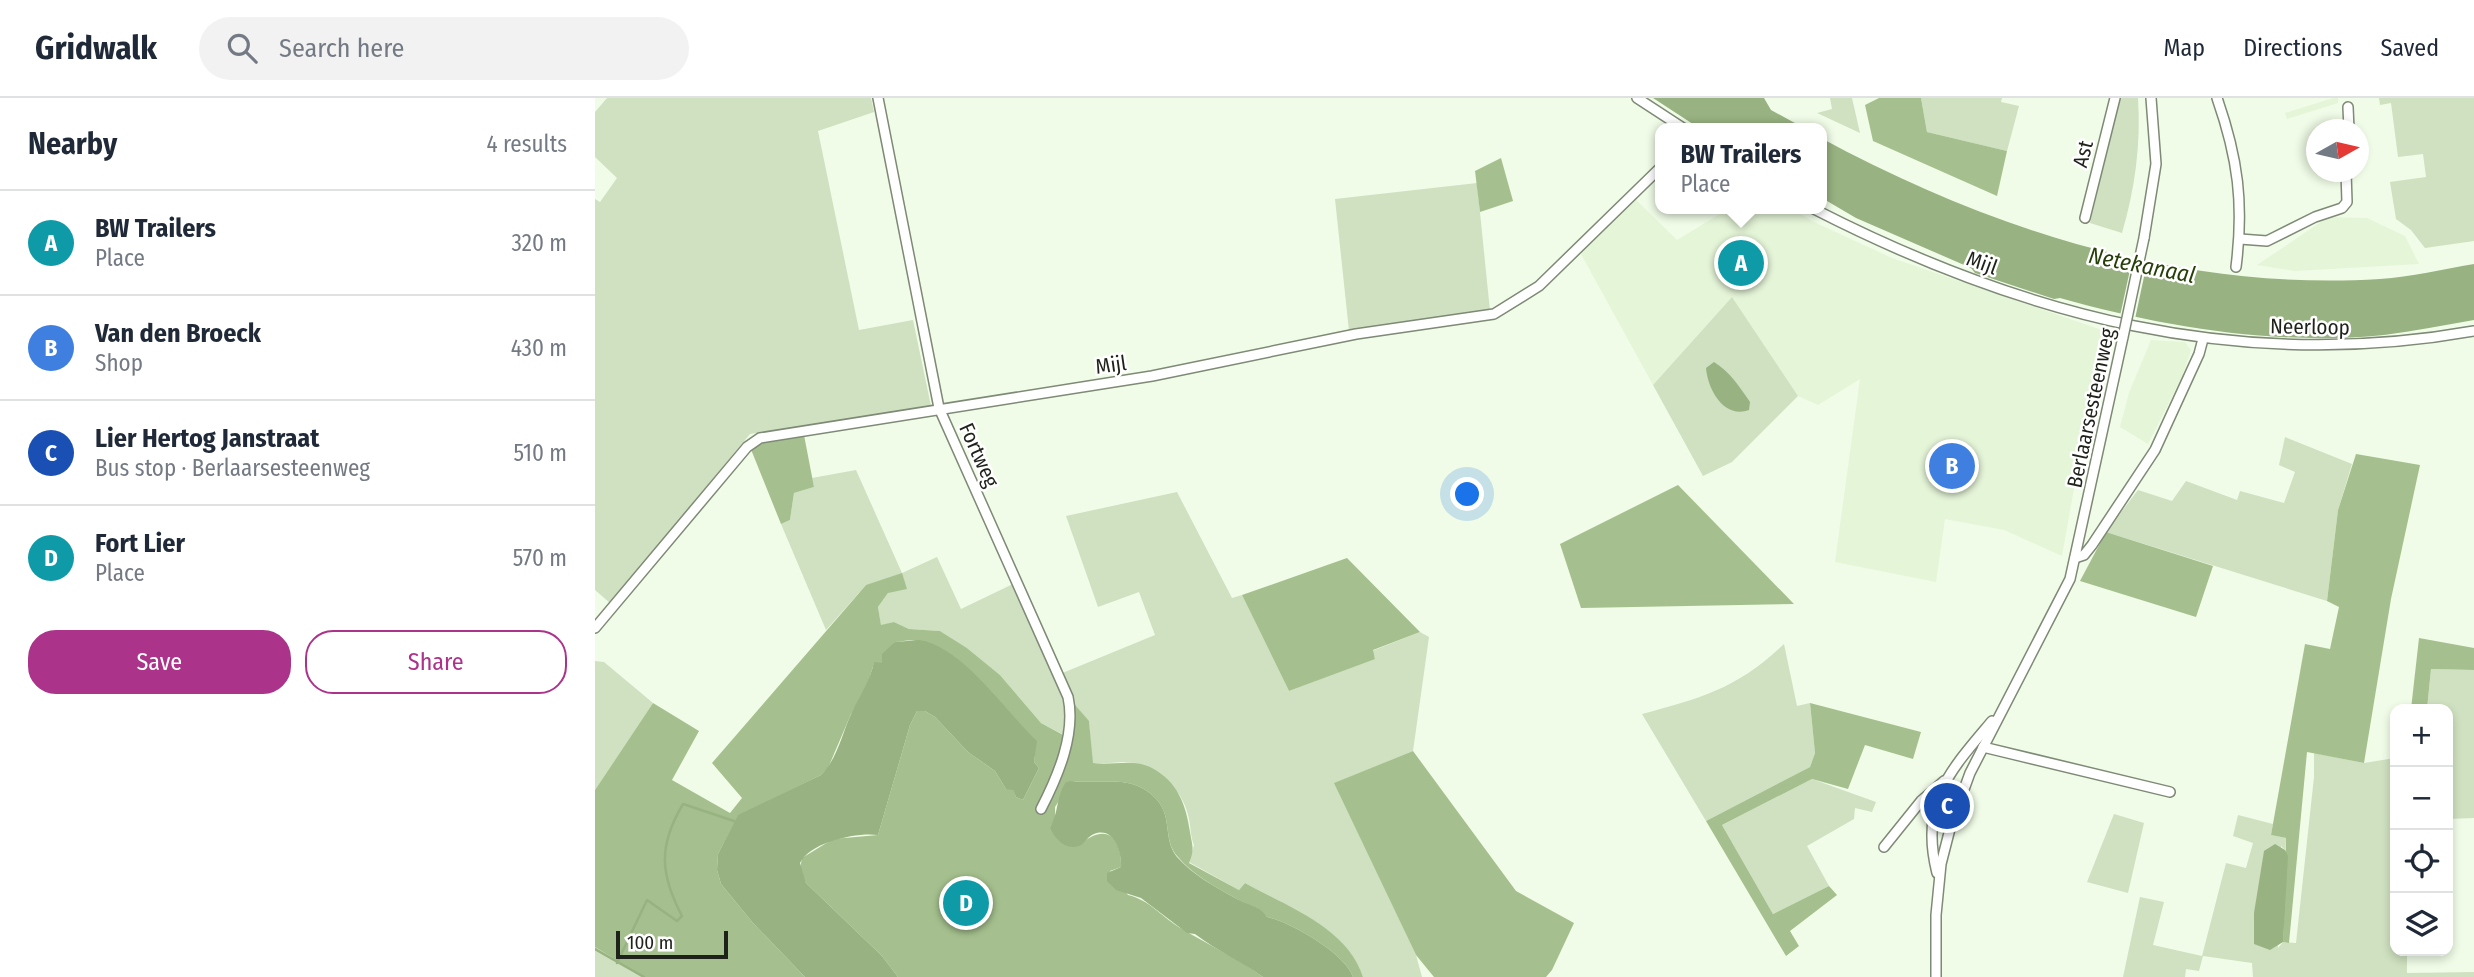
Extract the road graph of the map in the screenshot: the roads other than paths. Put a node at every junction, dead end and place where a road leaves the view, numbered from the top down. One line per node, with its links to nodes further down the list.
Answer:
1 (878, 98): 18 (street, Fortweg)
2 (1637, 98): 8 (street)
3 (2115, 98): 12 (street, Ast)
4 (2151, 98): 19 (street, Berlaarsesteenweg, bridge)
5 (2217, 98): 13 (street)
6 (2348, 107): 7 (street)
7 (2349, 119)
8 (1675, 123)
9 (1655, 172): 18 (street, Mijl)
10 (2347, 182): 13 (street)
11 (1824, 214): 15 (street, Mijl)
12 (2085, 218)
13 (2240, 239): 14 (street)
14 (2236, 267)
15 (2146, 329): 17 (street, Neerloop)
16 (2474, 331): 17 (street, Neerloop)
17 (2203, 339): 19 (street)
18 (939, 408): 20 (street, Mijl); 25 (street, Fortweg)
19 (2075, 558): 21 (street, Berlaarsesteenweg)
20 (595, 628)
21 (2002, 709): 22 (street, Berlaarsesteenweg); 23 (street, Berlaarsesteenweg)
22 (1983, 747): 24 (street); 27 (street, Berlaarsesteenweg)
23 (1944, 781): 26 (street, Berlaarsesteenweg); 27 (street, Berlaarsesteenweg)
24 (2170, 792)
25 (1041, 809)
26 (1884, 847)
27 (1940, 877): 28 (street, Berlaarsesteenweg)
28 (1936, 977)

